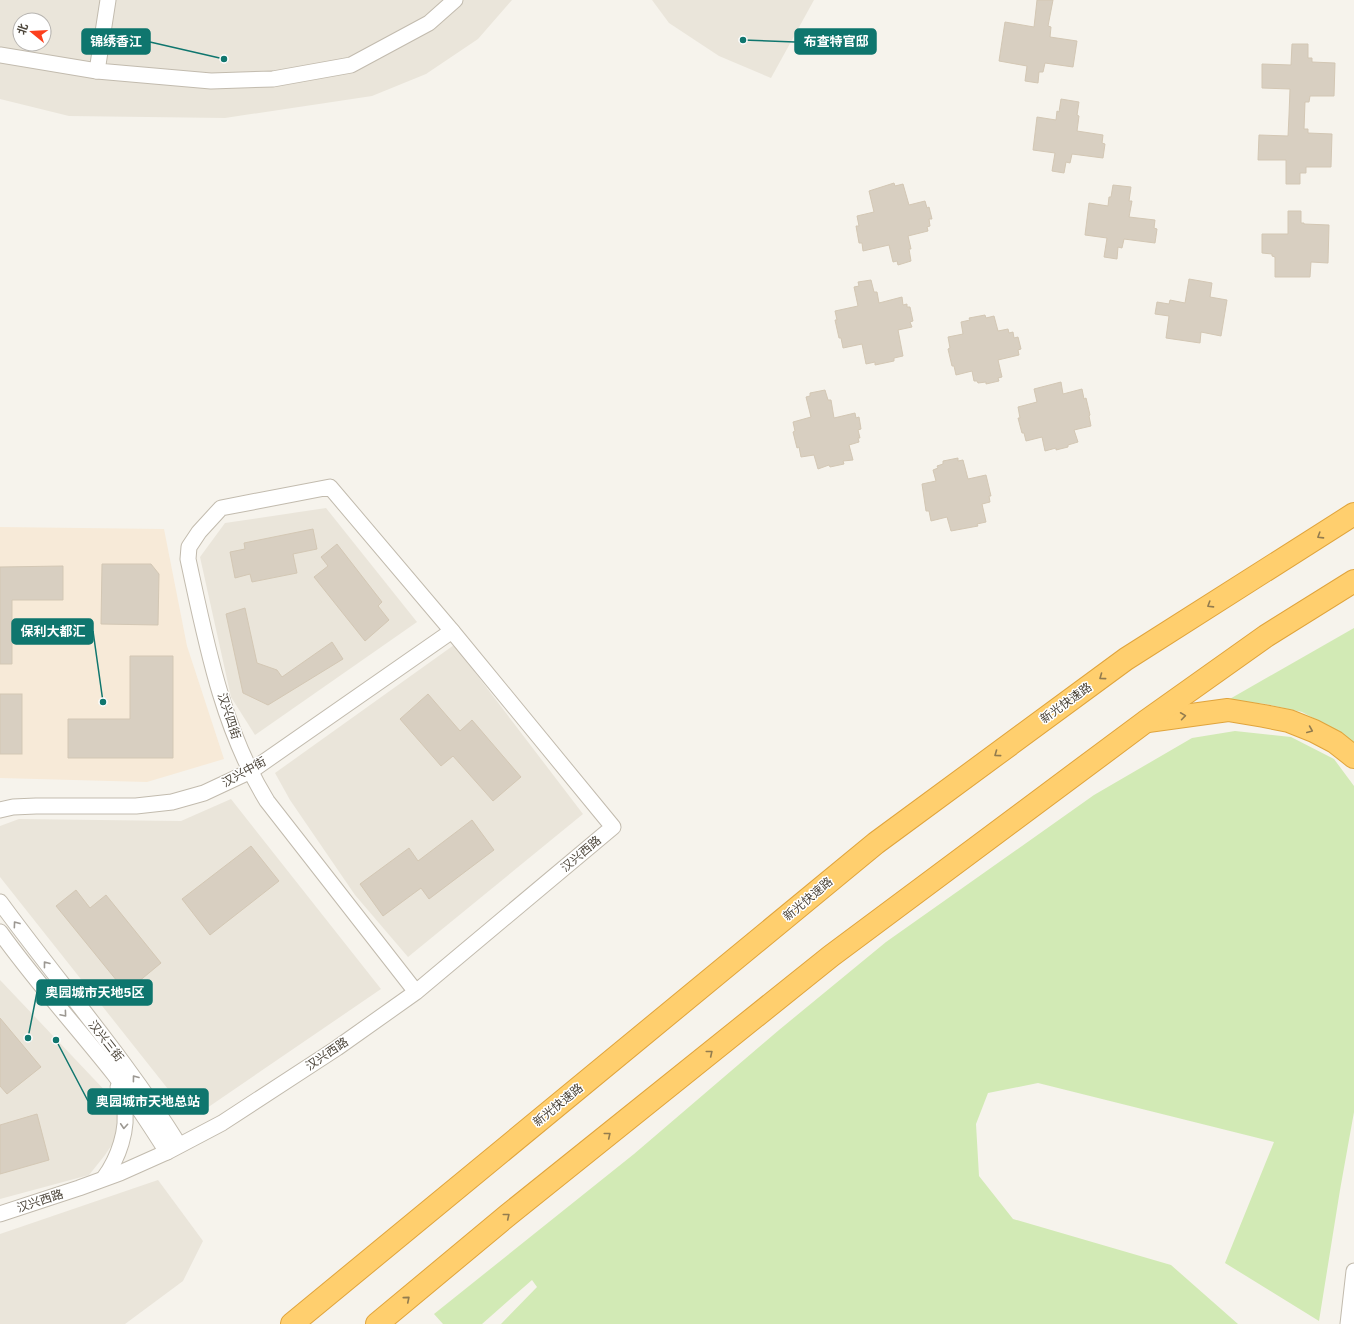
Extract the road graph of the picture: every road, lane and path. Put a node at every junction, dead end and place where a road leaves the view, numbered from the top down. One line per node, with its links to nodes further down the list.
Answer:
1 (108, 0): 4 (street)
2 (455, 0): 4 (street)
3 (0, 55): 4 (street)
4 (97, 71)
5 (1354, 514): 22 (highway, 新光快速路, one-way to 22)
6 (1354, 581): 8 (highway)
7 (452, 631): 10 (street, 汉兴中街); 10 (street, 汉兴四街); 16 (street, 汉兴西路)
8 (1145, 722): 9 (highway, one-way to 9); 23 (highway, one-way to 8)
9 (1354, 757)
10 (250, 771): 11 (street, 汉兴中街); 16 (street, 汉兴四街)
11 (0, 810)
12 (0, 902): 14 (street, 汉兴三街, one-way to 12)
13 (0, 932): 15 (street, 汉兴三街)
14 (32, 946): 15 (street); 18 (street, 汉兴三街, one-way to 14)
15 (7, 952): 17 (street, 汉兴三街, one-way to 17)
16 (416, 992): 18 (street, 汉兴西路)
17 (114, 1074): 18 (street, 汉兴三街); 19 (street, one-way to 19)
18 (173, 1148): 19 (street, 汉兴西路)
19 (104, 1178): 20 (street, 汉兴西路)
20 (0, 1214)
21 (1354, 1271): 24 (street)
22 (292, 1324)
23 (377, 1324)
24 (1348, 1324)

